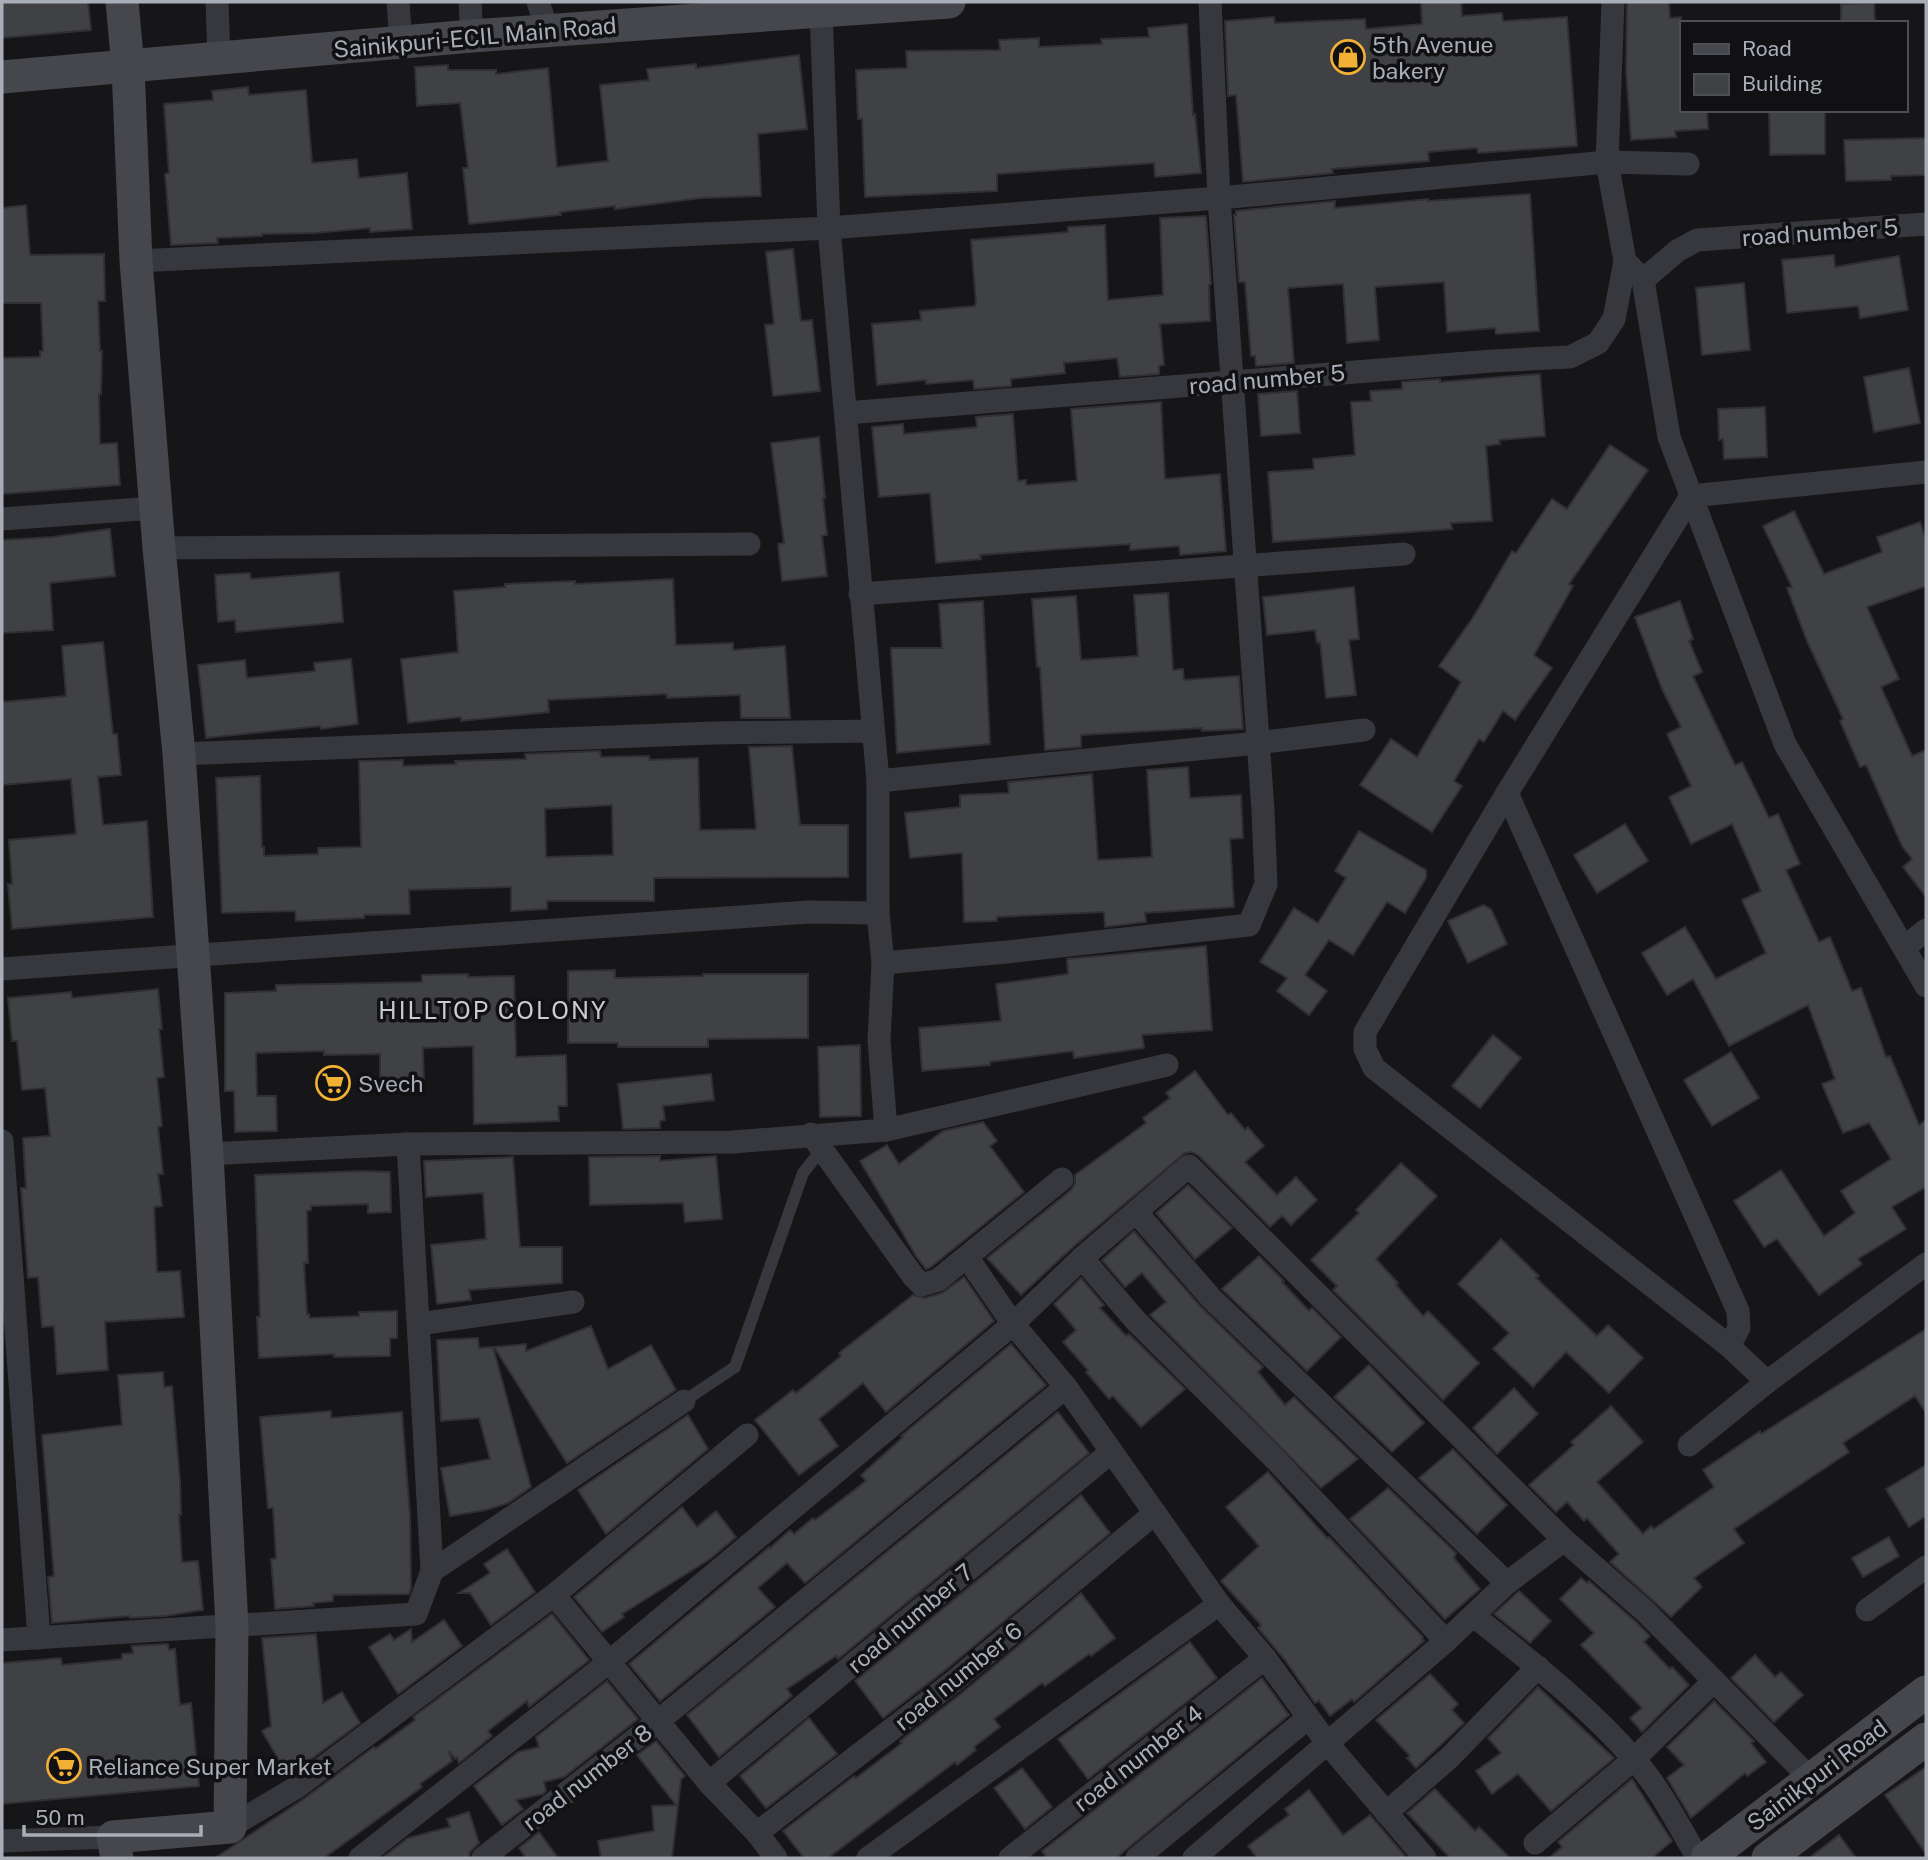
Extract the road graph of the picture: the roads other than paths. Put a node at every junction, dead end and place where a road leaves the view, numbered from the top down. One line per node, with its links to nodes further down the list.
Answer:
1 (122, 2): 13 (street)
2 (217, 2): 12 (street)
3 (398, 2): 11 (street)
4 (470, 2): 10 (street)
5 (949, 2): 8 (street, Sainikpuri-ECIL Main Road)
6 (1210, 2): 17 (street)
7 (1613, 2): 15 (street)
8 (820, 6): 9 (street, Sainikpuri-ECIL Main Road); 19 (street)
9 (543, 17): 10 (street, Sainikpuri-ECIL Main Road)
10 (472, 36): 11 (street, Sainikpuri-ECIL Main Road)
11 (401, 43): 12 (street, Sainikpuri-ECIL Main Road)
12 (219, 58): 13 (street, Sainikpuri-ECIL Main Road)
13 (128, 67): 14 (street, Sainikpuri-ECIL Main Road); 20 (street)
14 (2, 77)
15 (1607, 162): 16 (street); 17 (street); 21 (street)
16 (1688, 163)
17 (1219, 198): 19 (street); 23 (street)
18 (1926, 224): 22 (street, road number 5)
19 (829, 228): 20 (street); 24 (street)
20 (136, 261): 27 (street)
21 (1625, 261): 22 (street); 23 (street, road number 5)
22 (1643, 280): 26 (street)
23 (1232, 382): 24 (street, road number 5); 32 (street)
24 (846, 413): 33 (street)
25 (1926, 472): 26 (street)
26 (1691, 496): 39 (street); 42 (street)
27 (155, 508): 28 (street); 30 (street)
28 (2, 519)
29 (749, 544): 30 (street)
30 (159, 548): 37 (street)
31 (1404, 554): 32 (street)
32 (1244, 566): 33 (street); 36 (street)
33 (860, 594): 34 (street)
34 (873, 730): 37 (street); 38 (street)
35 (1364, 730): 36 (street)
36 (1257, 743): 38 (street); 44 (street)
37 (179, 754): 43 (street)
38 (878, 781): 40 (street)
39 (1507, 793): 61 (street); 61 (street)
40 (878, 913): 43 (street); 44 (street)
41 (1926, 930): 42 (street)
42 (1904, 948): 46 (street)
43 (192, 954): 45 (street); 51 (street)
44 (883, 963): 48 (street)
45 (2, 969)
46 (1926, 986)
47 (1167, 1065): 48 (street)
48 (886, 1130): 49 (street)
49 (816, 1142): 50 (street); 55 (street); 64 (lane)
50 (408, 1144): 51 (street); 59 (street)
51 (207, 1154): 77 (street)
52 (2, 1156): 78 (street)
53 (1062, 1179): 55 (street)
54 (1136, 1212): 56 (street); 69 (street); 72 (street)
55 (967, 1257): 60 (street)
56 (1082, 1258): 60 (street); 80 (street)
57 (1926, 1264): 62 (street)
58 (573, 1302): 59 (street)
59 (419, 1324): 71 (street)
60 (1013, 1324): 63 (street); 82 (street)
61 (1730, 1346): 62 (street)
62 (1767, 1382): 66 (street)
63 (1066, 1387): 67 (street); 87 (street, road number 8)
64 (684, 1401): 71 (street)
65 (747, 1435): 73 (street)
66 (1689, 1445)
67 (1110, 1452): 68 (street); 92 (street, road number 7)
68 (1155, 1513): 74 (street); 95 (street, road number 6)
69 (1564, 1540): 72 (street); 84 (street)
70 (1926, 1567): 75 (street)
71 (432, 1571): 77 (street)
72 (1507, 1583): 76 (street)
73 (554, 1595): 82 (street); 94 (street)
74 (1219, 1604): 81 (street); 102 (street)
75 (1867, 1610)
76 (1474, 1616): 80 (street); 83 (street)
77 (232, 1626): 78 (street); 94 (street)
78 (39, 1638): 79 (street)
79 (2, 1640)
80 (1446, 1641): 89 (street)
81 (1265, 1658): 86 (street); 103 (street, road number 4)
82 (610, 1662): 87 (street); 99 (street)
83 (1538, 1667): 90 (street); 93 (street)
84 (1714, 1681): 90 (street); 91 (street)
85 (1926, 1692): 91 (street, Sainikpuri Road)
86 (1308, 1717): 89 (street); 104 (street)
87 (657, 1721): 92 (street); 100 (street, road number 8)
88 (1926, 1739): 109 (street, Sainikpuri Road)
89 (1328, 1744): 93 (street); 105 (street)
90 (1634, 1759): 97 (street); 107 (street)
91 (1812, 1780): 108 (street, Sainikpuri Road)
92 (709, 1783): 95 (street)
93 (1386, 1813): 106 (street)
94 (230, 1827): 98 (street)
95 (757, 1833): 101 (street)
96 (2, 1841): 98 (street)
97 (1535, 1843)
98 (115, 1848)
99 (360, 1858)
100 (483, 1858)
101 (776, 1858)
102 (868, 1858)
103 (1010, 1858)
104 (1137, 1858)
105 (1194, 1858)
106 (1425, 1858)
107 (1698, 1858)
108 (1707, 1858)
109 (1768, 1858)

